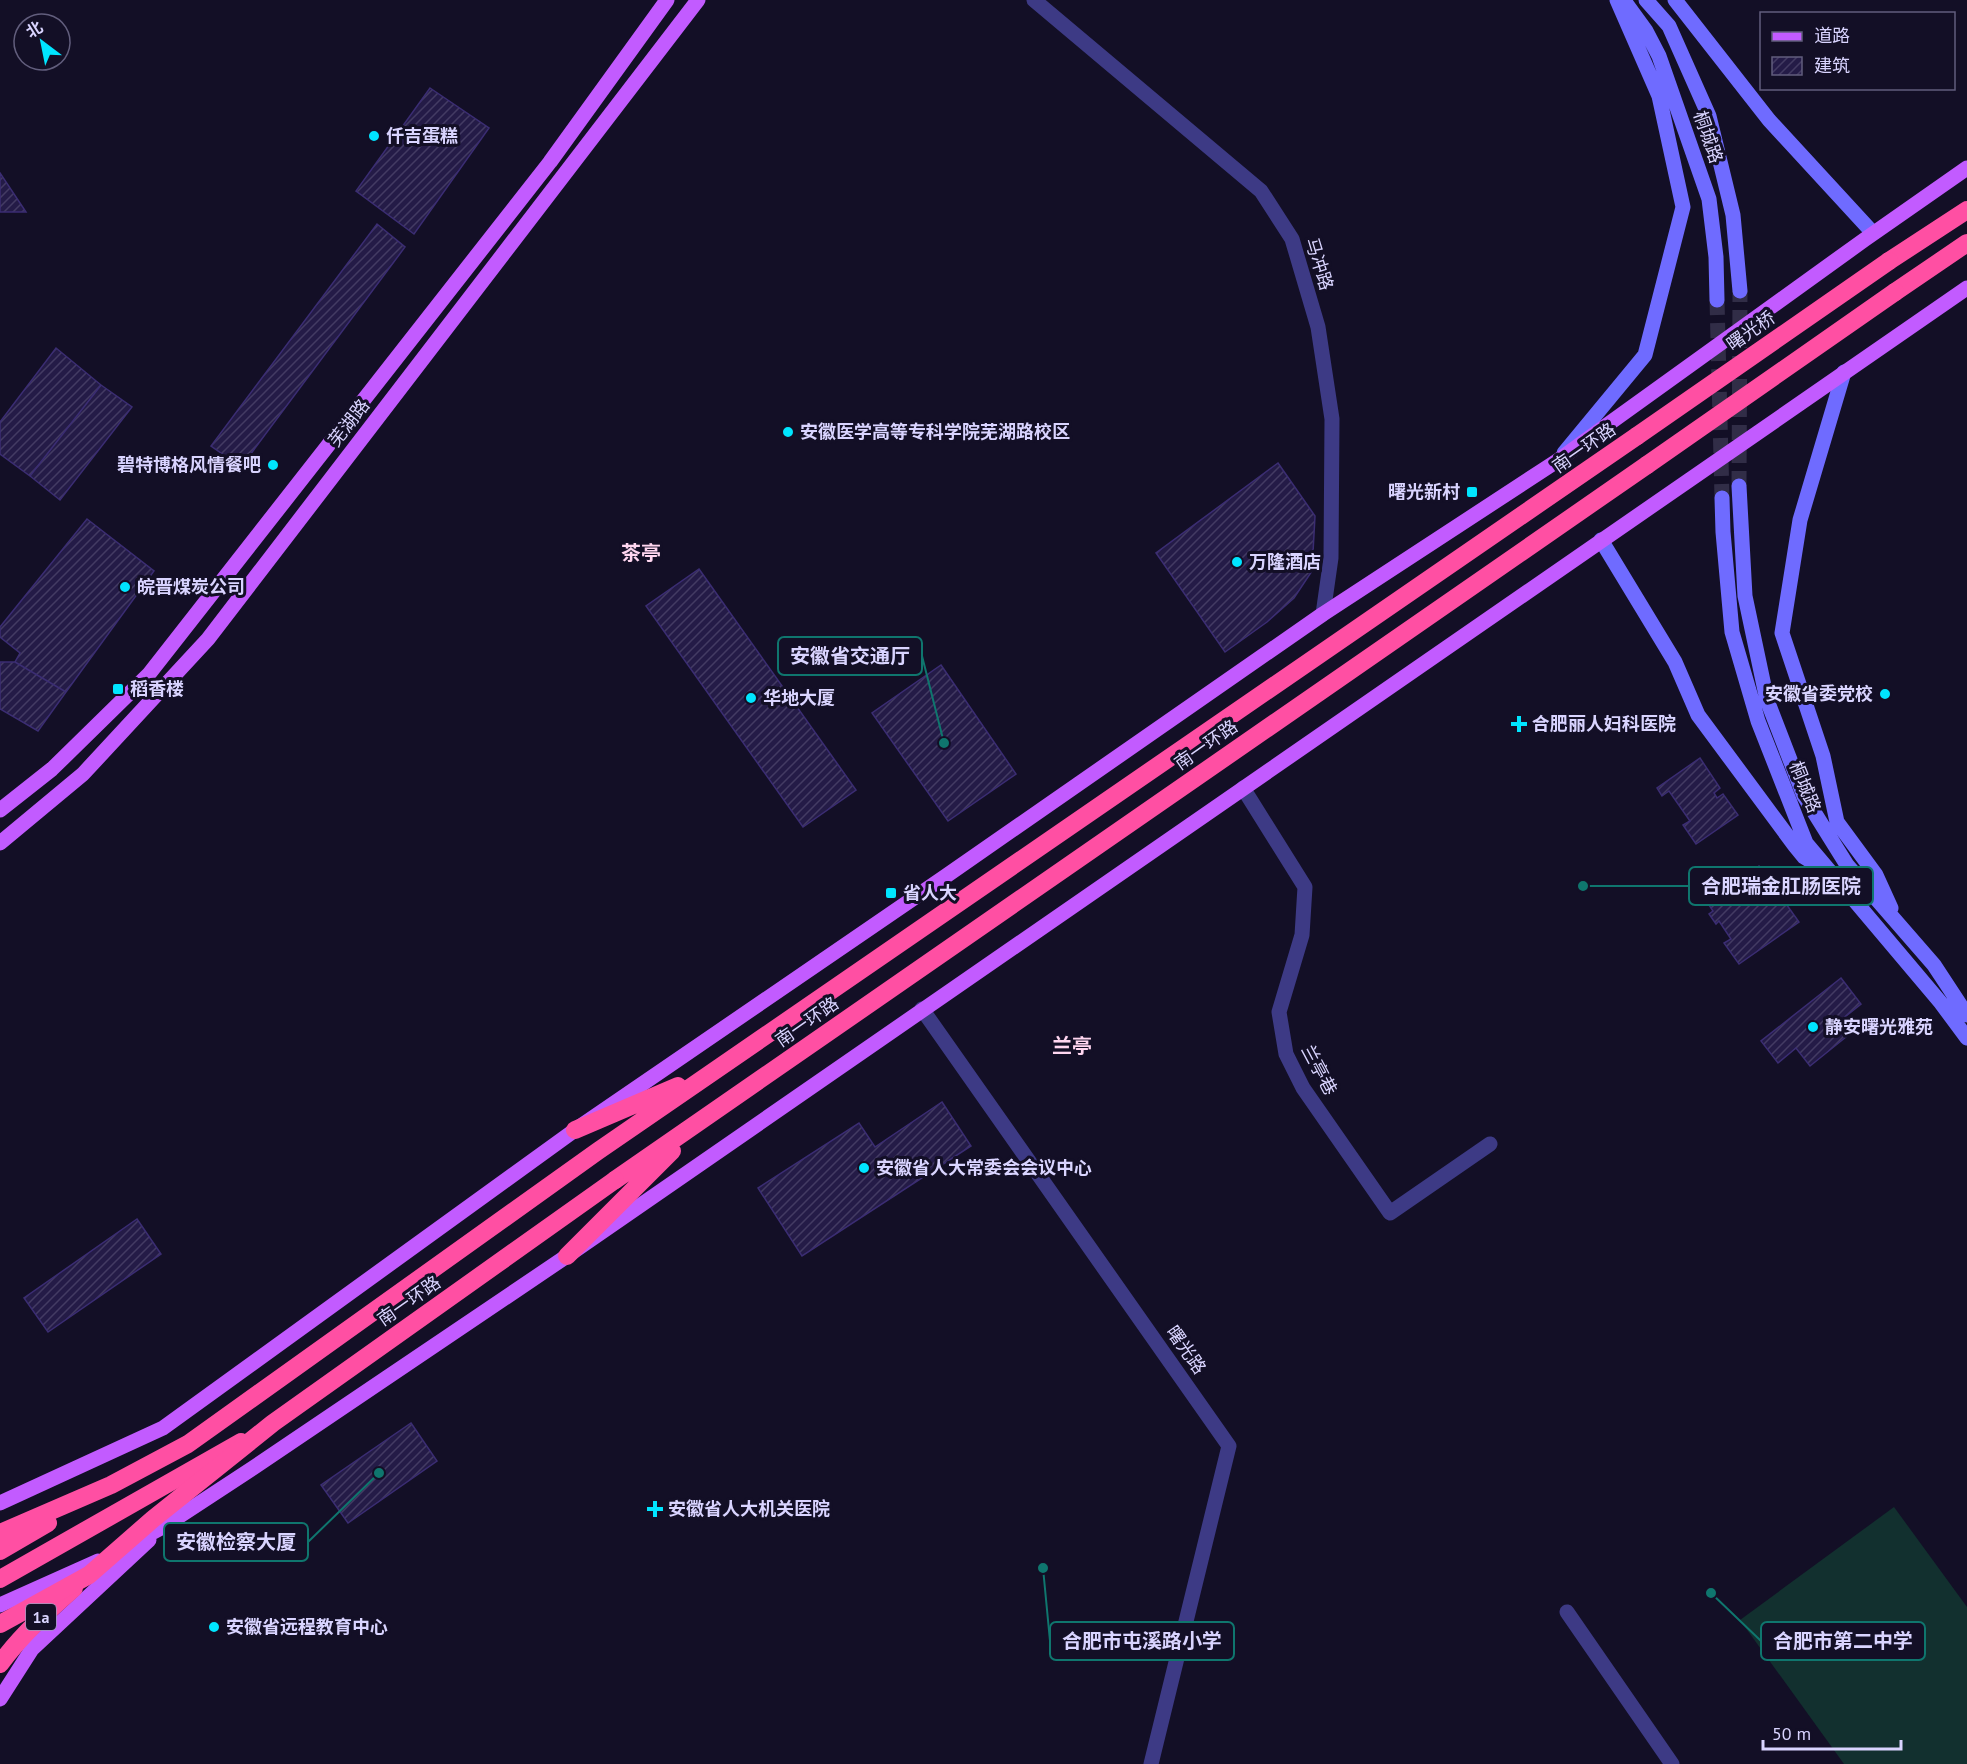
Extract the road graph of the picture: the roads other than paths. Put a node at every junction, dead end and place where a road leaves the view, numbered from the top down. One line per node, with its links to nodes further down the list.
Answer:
1 (667, 0): 23 (main road, 芜湖路)
2 (698, 0): 24 (main road, 芜湖路)
3 (1034, 0): 21 (street, 马冲路)
4 (1617, 0): 17 (street)
5 (1623, 0): 14 (street, 桐城路)
6 (1646, 0): 13 (street, 桐城路)
7 (1675, 0): 10 (street)
8 (1967, 168): 10 (main road)
9 (1967, 210): 16 (highway, 曙光桥, bridge)
10 (1873, 233): 17 (main road)
11 (1967, 243): 31 (highway, 南一环路, bridge)
12 (1967, 288): 15 (main road)
13 (1740, 291)
14 (1717, 300)
15 (1844, 372): 20 (main road); 26 (street)
16 (1637, 436): 30 (highway, 南一环路)
17 (1557, 461): 21 (main road)
18 (1739, 486): 26 (street, 桐城路)
19 (1722, 498): 25 (street, 桐城路)
20 (1601, 540): 22 (main road); 25 (street)
21 (1323, 614): 32 (main road)
22 (1243, 788): 27 (main road); 33 (street, 兰亭巷)
23 (0, 810)
24 (0, 843)
25 (1832, 874): 29 (street, 桐城路)
26 (1899, 924): 28 (street, 桐城路)
27 (922, 1010): 34 (main road); 48 (street, 曙光路)
28 (1967, 1015)
29 (1967, 1038)
30 (715, 1070): 32 (highway); 36 (highway, 南一环路)
31 (705, 1118): 34 (highway); 35 (highway, 南一环路, bridge)
32 (575, 1130): 37 (main road)
33 (1490, 1144)
34 (567, 1256): 38 (main road)
35 (273, 1424): 41 (highway, 南一环路, bridge); 42 (highway, bridge)
36 (111, 1485): 39 (highway, 南一环路); 40 (highway)
37 (0, 1503)
38 (163, 1527): 43 (main road); 47 (main road)
39 (0, 1533)
40 (0, 1551)
41 (89, 1575): 45 (highway, 南一环路, bridge); 46 (highway, 1a, bridge)
42 (0, 1579)
43 (0, 1605)
44 (1567, 1612): 49 (street)
45 (0, 1624)
46 (0, 1664)
47 (0, 1699)
48 (1151, 1764)
49 (1672, 1764)

